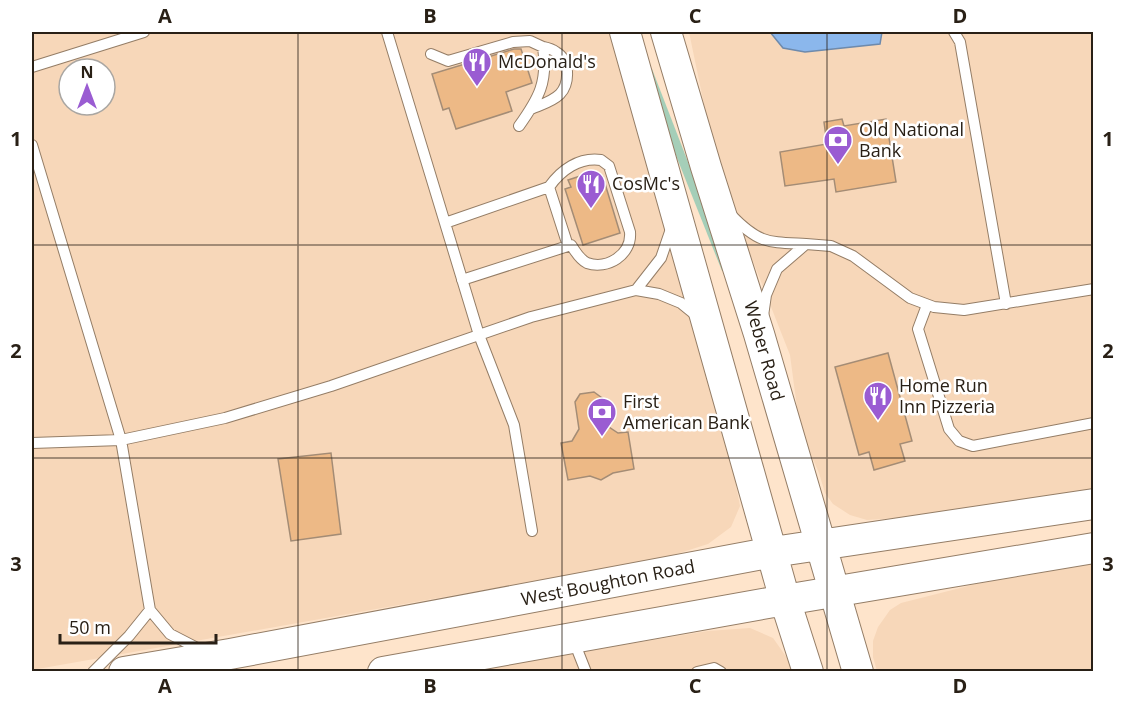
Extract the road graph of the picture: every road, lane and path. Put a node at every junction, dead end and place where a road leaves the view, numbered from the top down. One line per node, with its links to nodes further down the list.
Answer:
1 (144, 32): 8 (lane)
2 (387, 32): 15 (lane)
3 (625, 32): 14 (main road)
4 (666, 32): 13 (main road, Weber Road)
5 (954, 32): 21 (lane)
6 (543, 47): 7 (lane); 9 (lane); 9 (lane)
7 (431, 54)
8 (32, 67)
9 (530, 110): 10 (lane)
10 (519, 126)
11 (32, 145): 27 (lane)
12 (549, 187): 15 (lane); 17 (lane); 17 (lane)
13 (718, 201): 16 (lane); 24 (main road, Weber Road)
14 (676, 210): 19 (lane); 23 (main road)
15 (445, 223): 18 (lane)
16 (806, 244): 22 (lane); 24 (lane)
17 (568, 246): 18 (lane)
18 (462, 280): 25 (lane)
19 (636, 290): 23 (lane); 25 (lane)
20 (1094, 290): 21 (lane)
21 (1006, 304): 22 (lane)
22 (927, 305): 26 (lane)
23 (708, 325): 33 (main road)
24 (759, 334): 31 (main road, Weber Road)
25 (479, 335): 27 (lane); 30 (lane)
26 (1094, 423)
27 (121, 440): 28 (lane); 36 (lane)
28 (32, 443)
29 (1094, 504): 31 (main road, West Boughton Road)
30 (532, 531)
31 (820, 545): 33 (main road, West Boughton Road); 34 (main road, Weber Road)
32 (1094, 549): 34 (main road)
33 (772, 552): 35 (main road); 38 (main road, West Boughton Road)
34 (835, 592): 35 (main road); 46 (main road, Weber Road)
35 (785, 600): 37 (main road); 45 (main road)
36 (150, 610): 38 (lane); 39 (lane)
37 (573, 638): 41 (main road); 42 (lane)
38 (230, 654): 40 (main road, West Boughton Road)
39 (93, 672)
40 (124, 672)
41 (382, 672)
42 (586, 672)
43 (697, 672): 44 (lane)
44 (721, 672)
45 (808, 672)
46 (858, 672)

